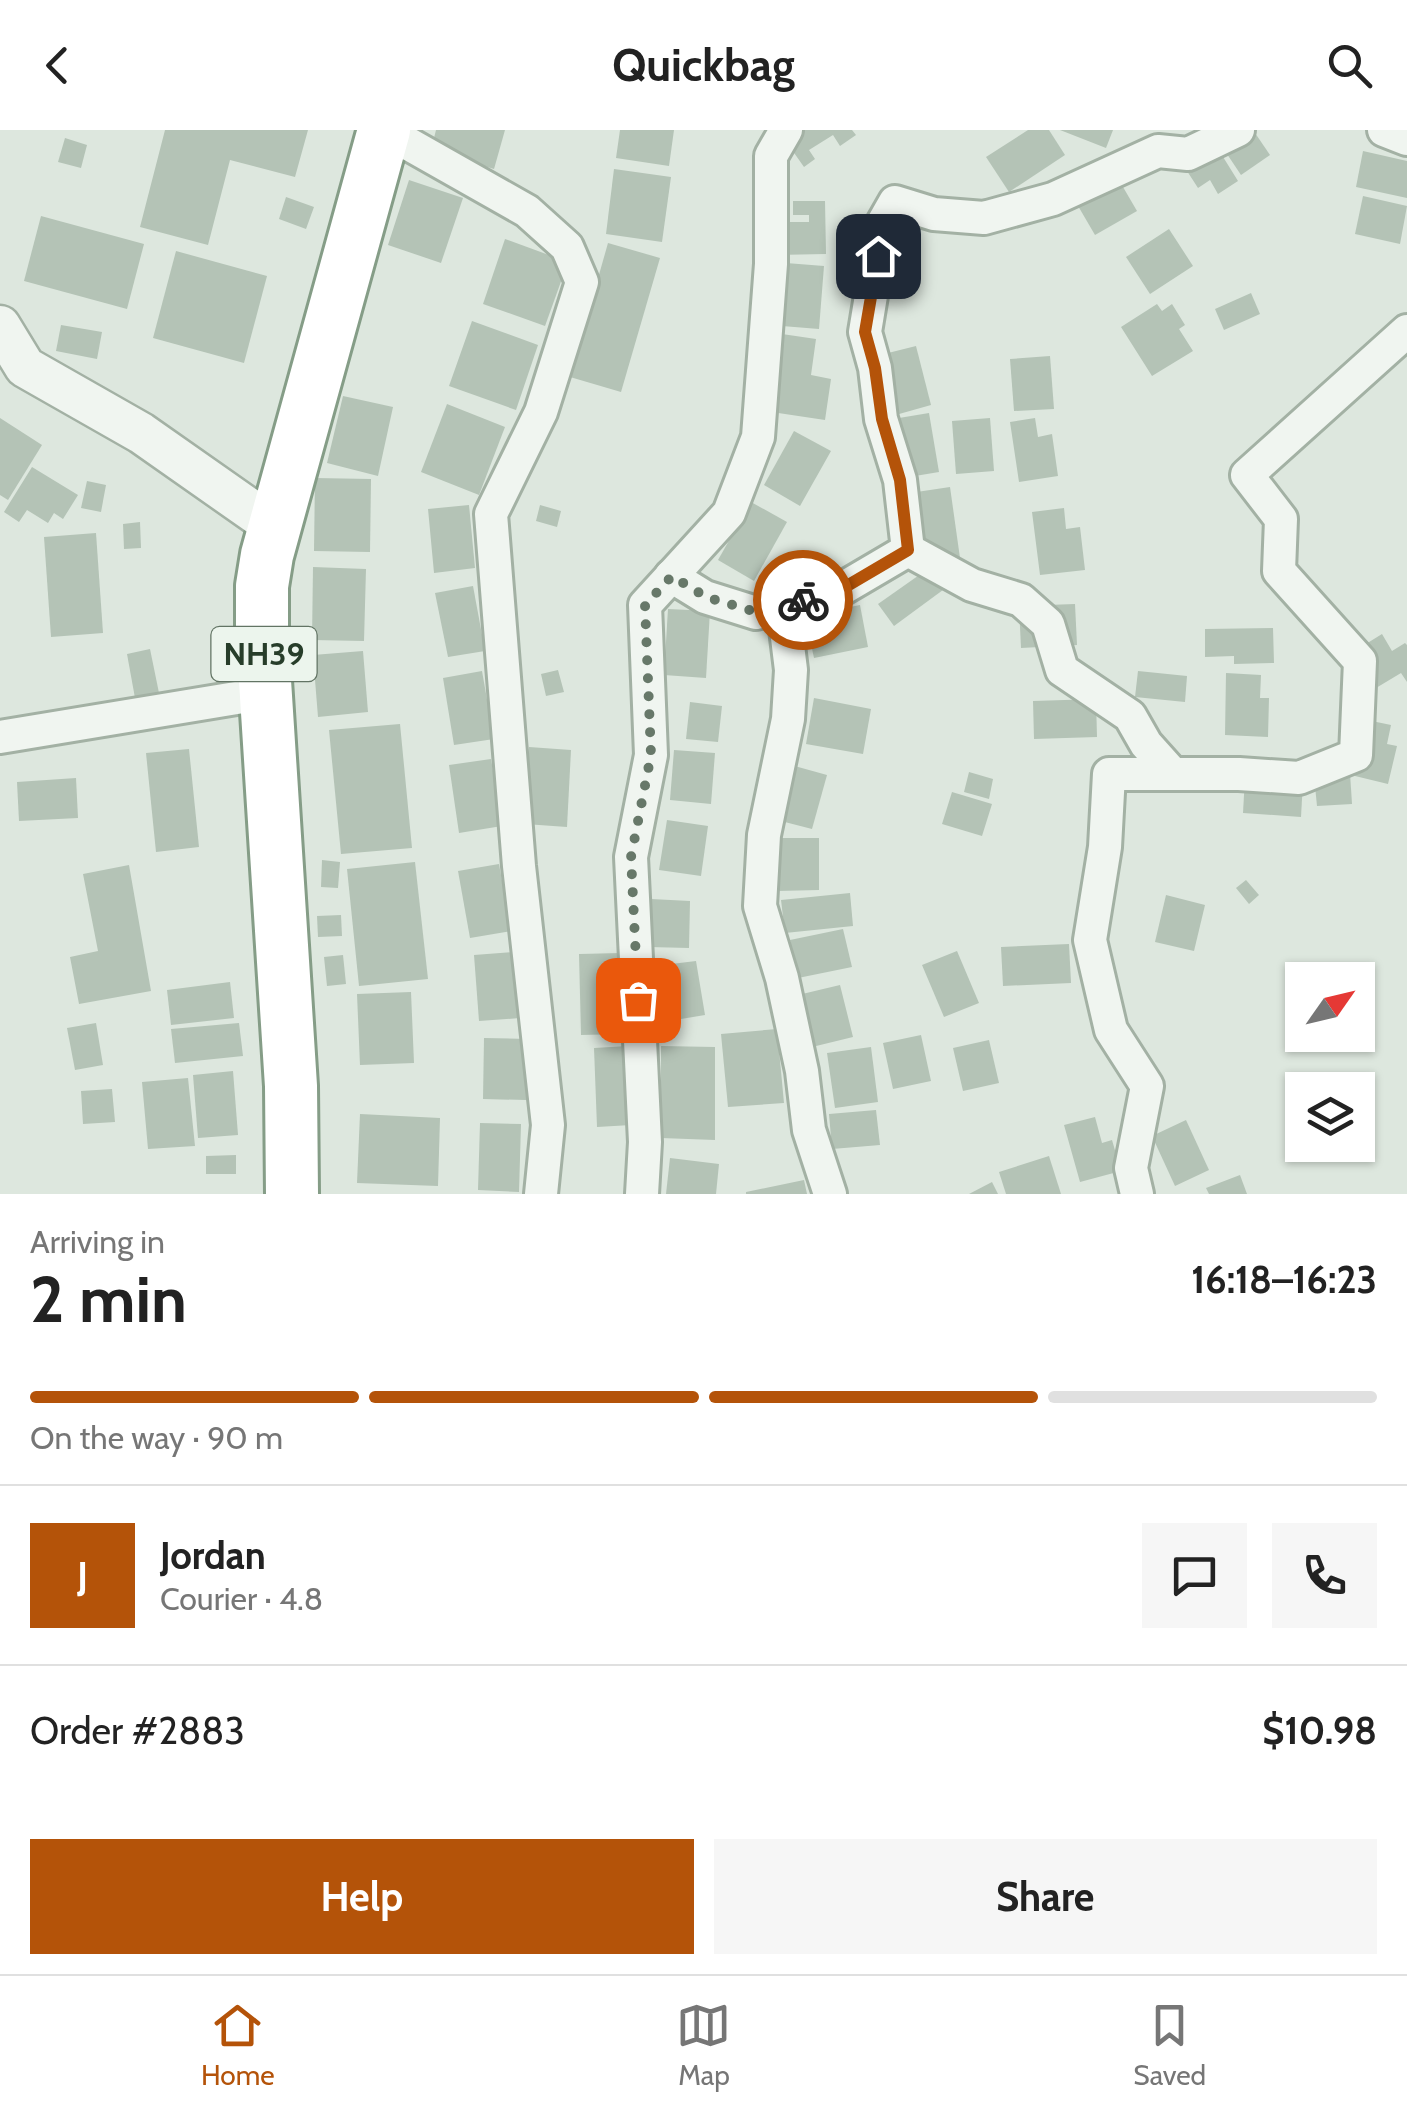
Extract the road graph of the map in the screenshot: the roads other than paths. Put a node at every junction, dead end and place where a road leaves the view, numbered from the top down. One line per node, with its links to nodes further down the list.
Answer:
1 (384, 130): 8 (highway, NH39); 16 (street)
2 (786, 130): 10 (street)
3 (1238, 130): 9 (street)
4 (1384, 130): 5 (street)
5 (1407, 140)
6 (0, 327): 8 (street)
7 (1407, 330): 14 (street)
8 (275, 527): 12 (highway, NH39)
9 (908, 550): 11 (street); 14 (street)
10 (672, 576): 11 (street); 17 (street)
11 (783, 605): 18 (street)
12 (267, 694): 13 (street); 15 (highway, NH39)
13 (0, 737)
14 (1172, 774): 19 (street)
15 (292, 1194)
16 (541, 1194)
17 (642, 1194)
18 (830, 1194)
19 (1138, 1194)

